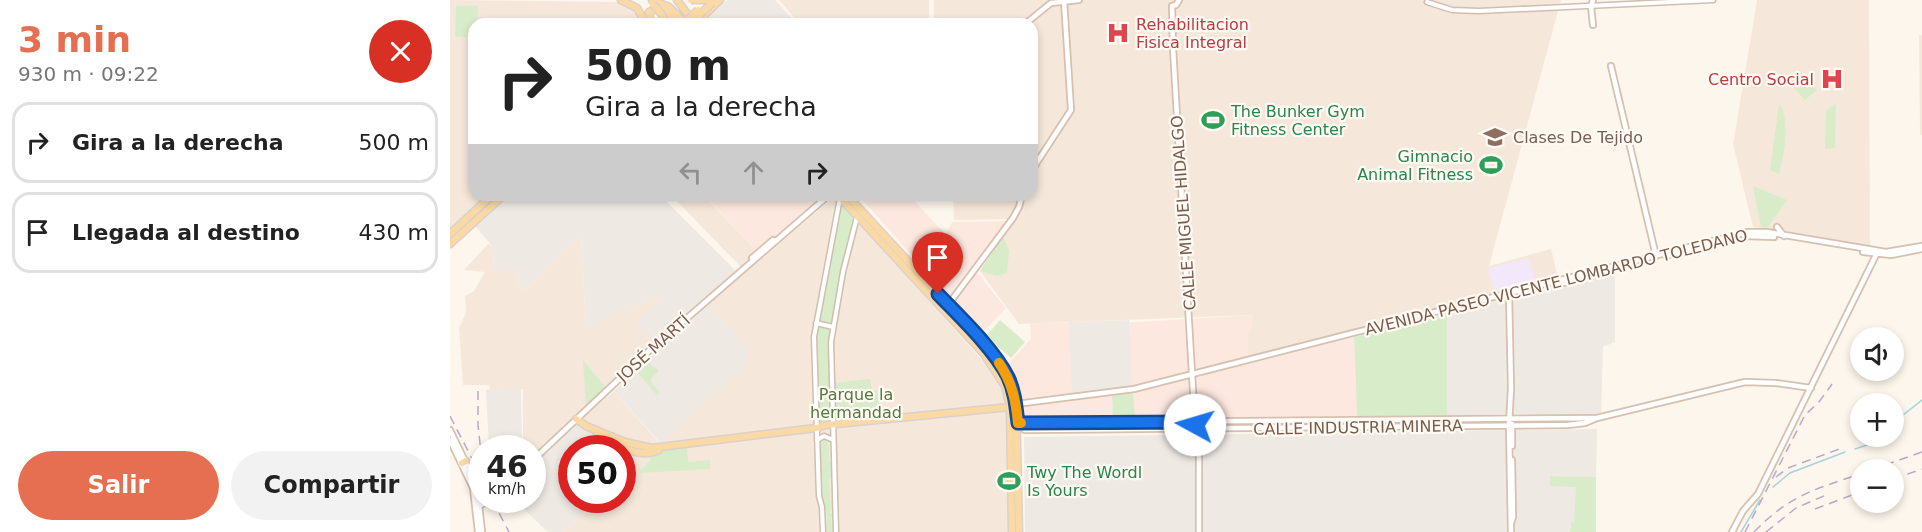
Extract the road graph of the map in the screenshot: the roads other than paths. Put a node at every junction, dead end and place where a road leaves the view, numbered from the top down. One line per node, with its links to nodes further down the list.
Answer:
1 (621, 0): 17 (main road)
2 (650, 0): 19 (main road, bridge); 21 (main road)
3 (665, 0): 15 (main road)
4 (675, 0): 15 (main road)
5 (691, 0): 7 (main road, bridge)
6 (704, 0): 16 (main road, bridge)
7 (714, 0): 16 (main road, bridge); 24 (main road, bridge); 25 (main road)
8 (1079, 0): 12 (main road)
9 (1179, 0): 48 (main road, CALLE MIGUEL HIDALGO)
10 (1593, 0): 14 (main road)
11 (1713, 0): 14 (street)
12 (1064, 1): 26 (main road); 29 (main road)
13 (1427, 2): 14 (street)
14 (1591, 7): 27 (main road)
15 (679, 9): 22 (main road)
16 (698, 10): 23 (main road, bridge)
17 (643, 18)
18 (650, 18): 20 (main road)
19 (663, 18)
20 (676, 18)
21 (681, 18)
22 (684, 18)
23 (692, 18)
24 (694, 18)
25 (704, 18)
26 (1032, 18)
27 (1593, 25)
28 (1611, 66): 43 (main road)
29 (1038, 161)
30 (486, 201): 40 (main road)
31 (496, 201): 40 (main road)
32 (820, 201): 51 (main road, JOSÉ MARTÍ)
33 (841, 201): 46 (street)
34 (846, 201): 37 (main road)
35 (847, 201): 45 (main road)
36 (1020, 201): 45 (main road)
37 (857, 216): 47 (street); 50 (main road)
38 (1778, 227): 39 (main road)
39 (1784, 236): 42 (main road, AVENIDA PASEO VICENTE LOMBARDO TOLEDANO); 43 (main road, AVENIDA PASEO VICENTE LOMBARDO TOLEDANO)
40 (451, 237)
41 (1922, 247): 42 (main road, AVENIDA PASEO VICENTE LOMBARDO TOLEDANO)
42 (1877, 253): 43 (main road, AVENIDA PASEO VICENTE LOMBARDO TOLEDANO); 49 (main road)
43 (1656, 257): 44 (main road, AVENIDA PASEO VICENTE LOMBARDO TOLEDANO)
44 (1509, 295): 48 (main road, AVENIDA PASEO VICENTE LOMBARDO TOLEDANO); 52 (main road)
45 (948, 305): 50 (main road)
46 (816, 323): 47 (street); 63 (street)
47 (833, 327): 61 (street)
48 (1192, 373): 50 (main road, AVENIDA PASEO VICENTE LOMBARDO TOLEDANO); 56 (main road, CALLE MIGUEL HIDALGO)
49 (1811, 388): 54 (main road, CALLE INDUSTRIA MINERA); 82 (main road)
50 (1013, 406): 58 (main road); 61 (main road)
51 (586, 409): 55 (main road, JOSÉ MARTÍ); 70 (main road, JOSÉ MARTÍ)
52 (1510, 417): 53 (main road, CALLE INDUSTRIA MINERA); 56 (main road, CALLE INDUSTRIA MINERA); 59 (main road)
53 (1524, 418): 54 (main road, CALLE INDUSTRIA MINERA); 60 (main road)
54 (1597, 418): 60 (main road, CALLE INDUSTRIA MINERA)
55 (576, 419): 63 (main road); 71 (main road, JOSÉ MARTÍ)
56 (1194, 422): 62 (main road, CALLE INDUSTRIA MINERA); 64 (main road)
57 (1032, 423): 58 (main road, CALLE INDUSTRIA MINERA); 62 (main road, CALLE INDUSTRIA MINERA); 66 (main road)
58 (1014, 424): 66 (main road, CALLE INDUSTRIA MINERA); 78 (main road); 79 (main road)
59 (1510, 425): 60 (main road, CALLE INDUSTRIA MINERA); 64 (main road, CALLE INDUSTRIA MINERA); 81 (main road)
60 (1524, 425)
61 (832, 426): 63 (main road); 69 (street)
62 (1114, 426): 64 (main road, CALLE INDUSTRIA MINERA); 66 (main road, CALLE INDUSTRIA MINERA)
63 (816, 428): 68 (street)
64 (1199, 429): 80 (main road)
65 (450, 430): 72 (main road)
66 (1032, 430)
67 (450, 440): 72 (main road)
68 (817, 440): 69 (street); 76 (street)
69 (832, 440): 77 (street)
70 (546, 446)
71 (546, 446)
72 (464, 462): 73 (main road); 75 (main road)
73 (468, 469)
74 (481, 513): 75 (main road)
75 (480, 532)
76 (823, 532)
77 (836, 532)
78 (1012, 532)
79 (1019, 532)
80 (1199, 532)
81 (1511, 532)
82 (1732, 532)

